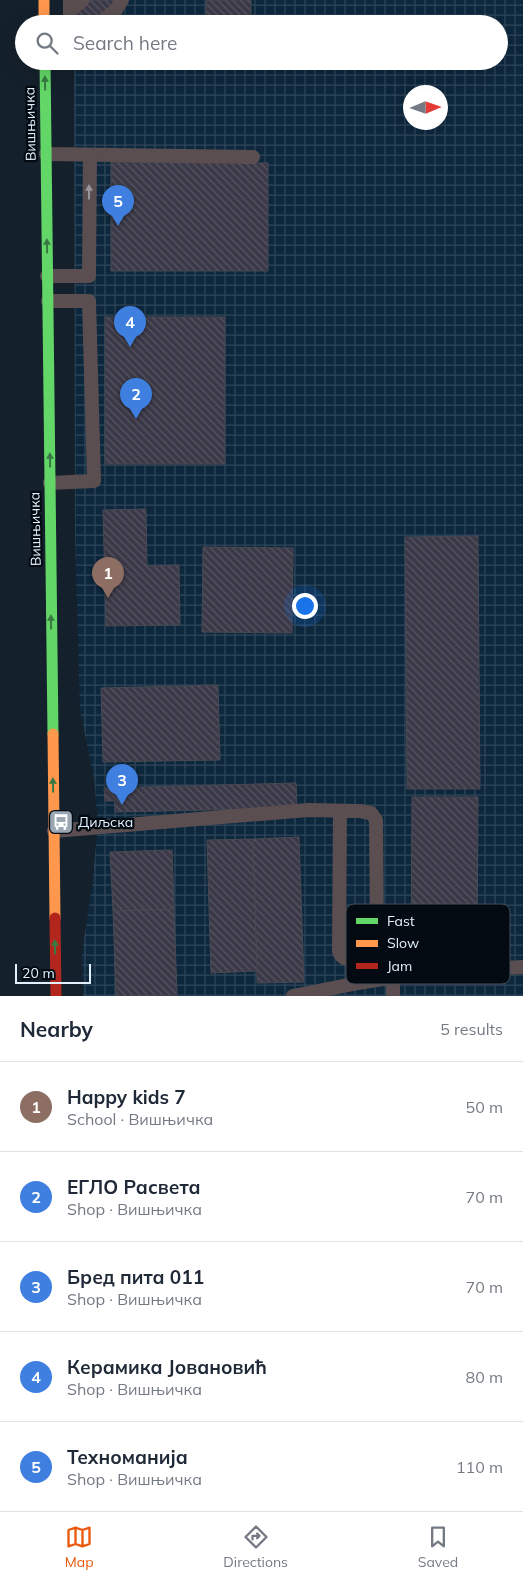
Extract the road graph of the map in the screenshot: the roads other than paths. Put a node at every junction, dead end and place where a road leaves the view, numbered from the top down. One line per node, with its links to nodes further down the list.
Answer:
1 (44, 0): 5 (main road)
2 (83, 0): 4 (lane)
3 (122, 0): 6 (lane)
4 (70, 12)
5 (44, 15)
6 (110, 15)
7 (44, 70): 8 (main road, Вишњичка, one-way to 7)
8 (46, 154): 9 (lane); 11 (main road, Вишњичка, one-way to 8)
9 (90, 155): 10 (lane); 11 (lane, one-way to 9)
10 (253, 157)
11 (47, 276): 12 (main road, Вишњичка)
12 (48, 301): 13 (main road, Вишњичка, one-way to 12); 13 (lane)
13 (50, 483): 15 (main road, Вишњичка, one-way to 13)
14 (340, 810): 15 (lane); 16 (lane); 17 (lane)
15 (54, 831): 21 (main road, Вишњичка, one-way to 15)
16 (377, 904)
17 (346, 959)
18 (510, 967): 19 (lane)
19 (523, 967)
20 (353, 984): 22 (lane)
21 (56, 996)
22 (294, 996)

